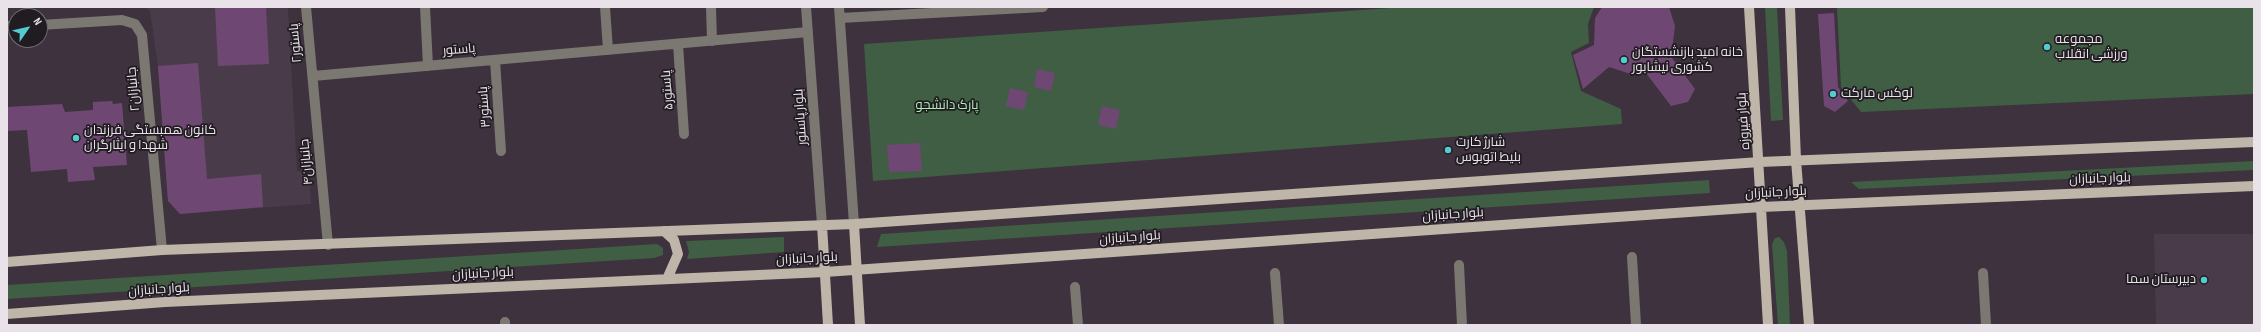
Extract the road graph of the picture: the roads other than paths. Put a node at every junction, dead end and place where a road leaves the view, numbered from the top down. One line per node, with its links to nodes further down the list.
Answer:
1 (306, 7): 19 (street, پاستور۲)
2 (425, 7): 18 (street)
3 (605, 7): 16 (street)
4 (711, 7): 14 (street)
5 (806, 7): 13 (street, بلوار پاستور)
6 (839, 7): 11 (street)
7 (1043, 7): 10 (street)
8 (1749, 7): 24 (main road, بلوار فیروزه)
9 (1790, 7): 23 (main road)
10 (970, 9): 11 (street)
11 (840, 18): 28 (street)
12 (48, 25): 32 (street, جانبازان۲)
13 (808, 32): 14 (street, پاستور); 29 (street, بلوار پاستور)
14 (712, 41): 15 (street, پاستور)
15 (678, 44): 16 (street, پاستور); 20 (street, پاستور۵)
16 (608, 50): 17 (street, پاستور)
17 (495, 60): 18 (street, پاستور); 22 (street, پاستور۳)
18 (428, 66): 19 (street, پاستور)
19 (313, 76): 31 (street, جانبازان۴)
20 (684, 134)
21 (2254, 142): 23 (main road)
22 (501, 152)
23 (1796, 160): 24 (main road); 26 (main road)
24 (1760, 162): 27 (main road, بلوار فیروزه); 28 (main road)
25 (2254, 186): 26 (main road, بلوار جانبازان)
26 (1799, 204): 27 (main road, بلوار جانبازان); 50 (main road)
27 (1761, 206): 36 (main road, بلوار جانبازان); 49 (main road, بلوار فیروزه)
28 (854, 224): 29 (main road); 36 (main road)
29 (822, 225): 30 (main road); 37 (main road)
30 (664, 231): 31 (main road); 40 (main road)
31 (328, 245): 32 (main road)
32 (162, 250): 34 (main road)
33 (1632, 257): 48 (street)
34 (7, 262)
35 (1459, 265): 47 (street)
36 (856, 270): 37 (main road, بلوار جانبازان); 44 (main road)
37 (825, 272): 40 (main road, بلوار جانبازان); 43 (main road)
38 (1275, 273): 46 (street)
39 (1983, 273): 51 (street)
40 (666, 279): 42 (main road, بلوار جانبازان)
41 (1076, 287): 45 (street)
42 (7, 314)
43 (828, 325)
44 (860, 325)
45 (1078, 325)
46 (1279, 325)
47 (1462, 325)
48 (1636, 325)
49 (1768, 325)
50 (1809, 325)
51 (1986, 325)

